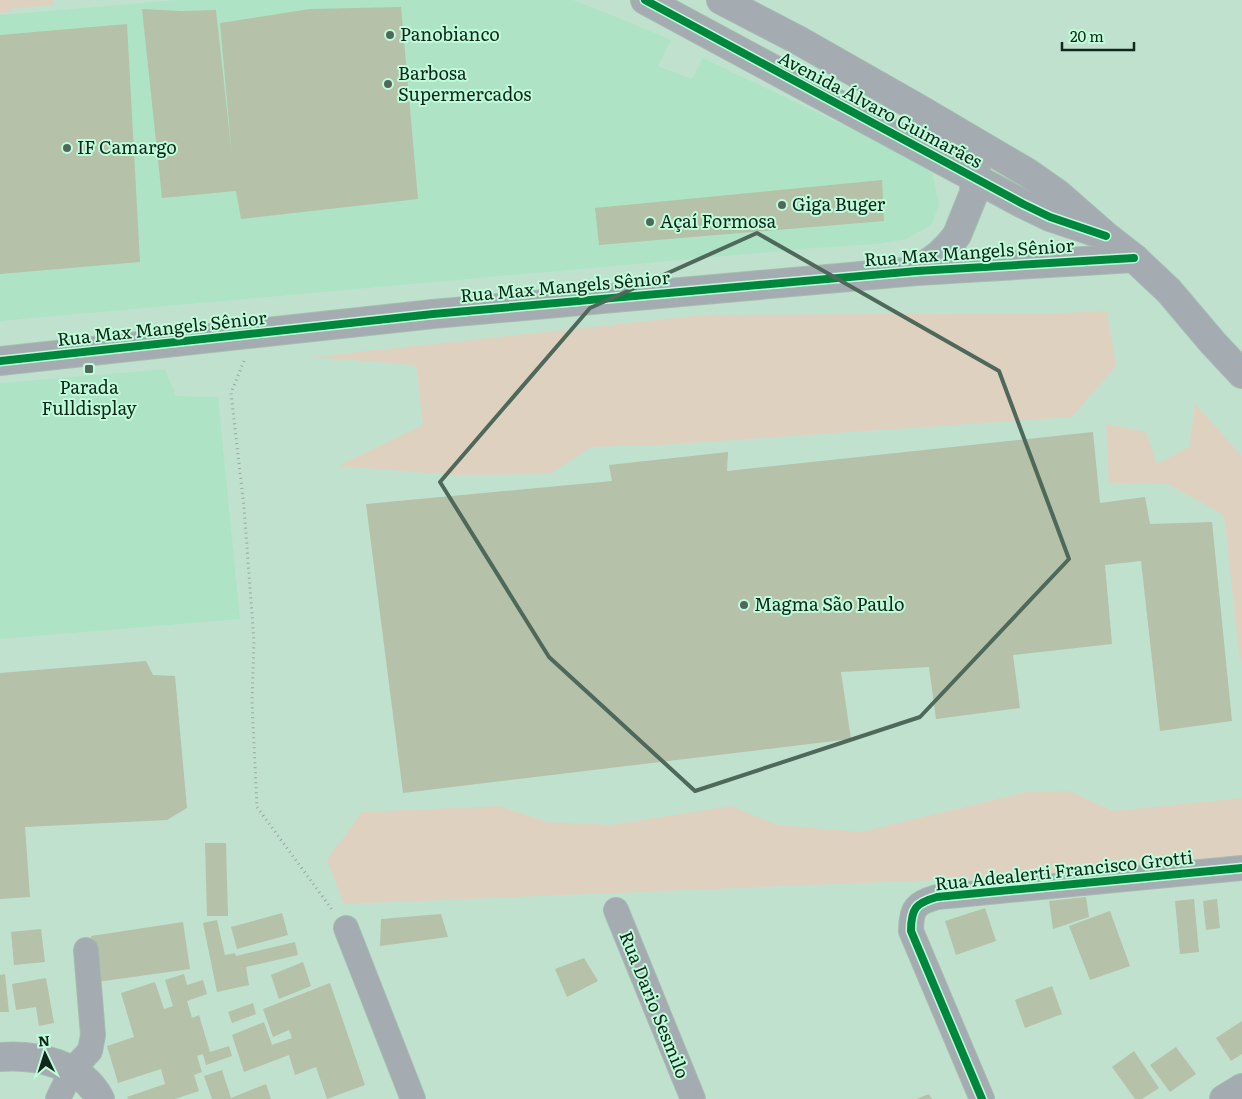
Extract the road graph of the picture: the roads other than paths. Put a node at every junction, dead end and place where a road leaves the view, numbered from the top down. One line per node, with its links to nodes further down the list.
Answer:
1 (645, 0): 4 (street, Avenida Álvaro Guimarães)
2 (721, 0): 3 (street, Avenida Álvaro Guimarães)
3 (986, 147): 4 (street, Rua Max Mangels Sênior); 5 (street, Avenida Álvaro Guimarães)
4 (975, 178): 5 (street, Avenida Álvaro Guimarães); 7 (street, Rua Max Mangels Sênior)
5 (1106, 236): 6 (street, Avenida Álvaro Guimarães)
6 (1134, 258): 7 (street, Rua Max Mangels Sênior); 9 (street, Avenida Álvaro Guimarães)
7 (917, 271): 8 (street, Rua Max Mangels Sênior)
8 (0, 361)
9 (1242, 374)
10 (1242, 868): 21 (street, Rua Adealerti Francisco Grotti)
11 (616, 910): 20 (street, Rua Dario Sesmilo)
12 (346, 928): 19 (street)
13 (86, 950): 15 (street)
14 (0, 1057): 15 (street)
15 (72, 1070): 17 (street); 18 (street)
16 (1242, 1088): 22 (street)
17 (58, 1099)
18 (100, 1099)
19 (413, 1099)
20 (693, 1099)
21 (982, 1099)
22 (1224, 1099)

